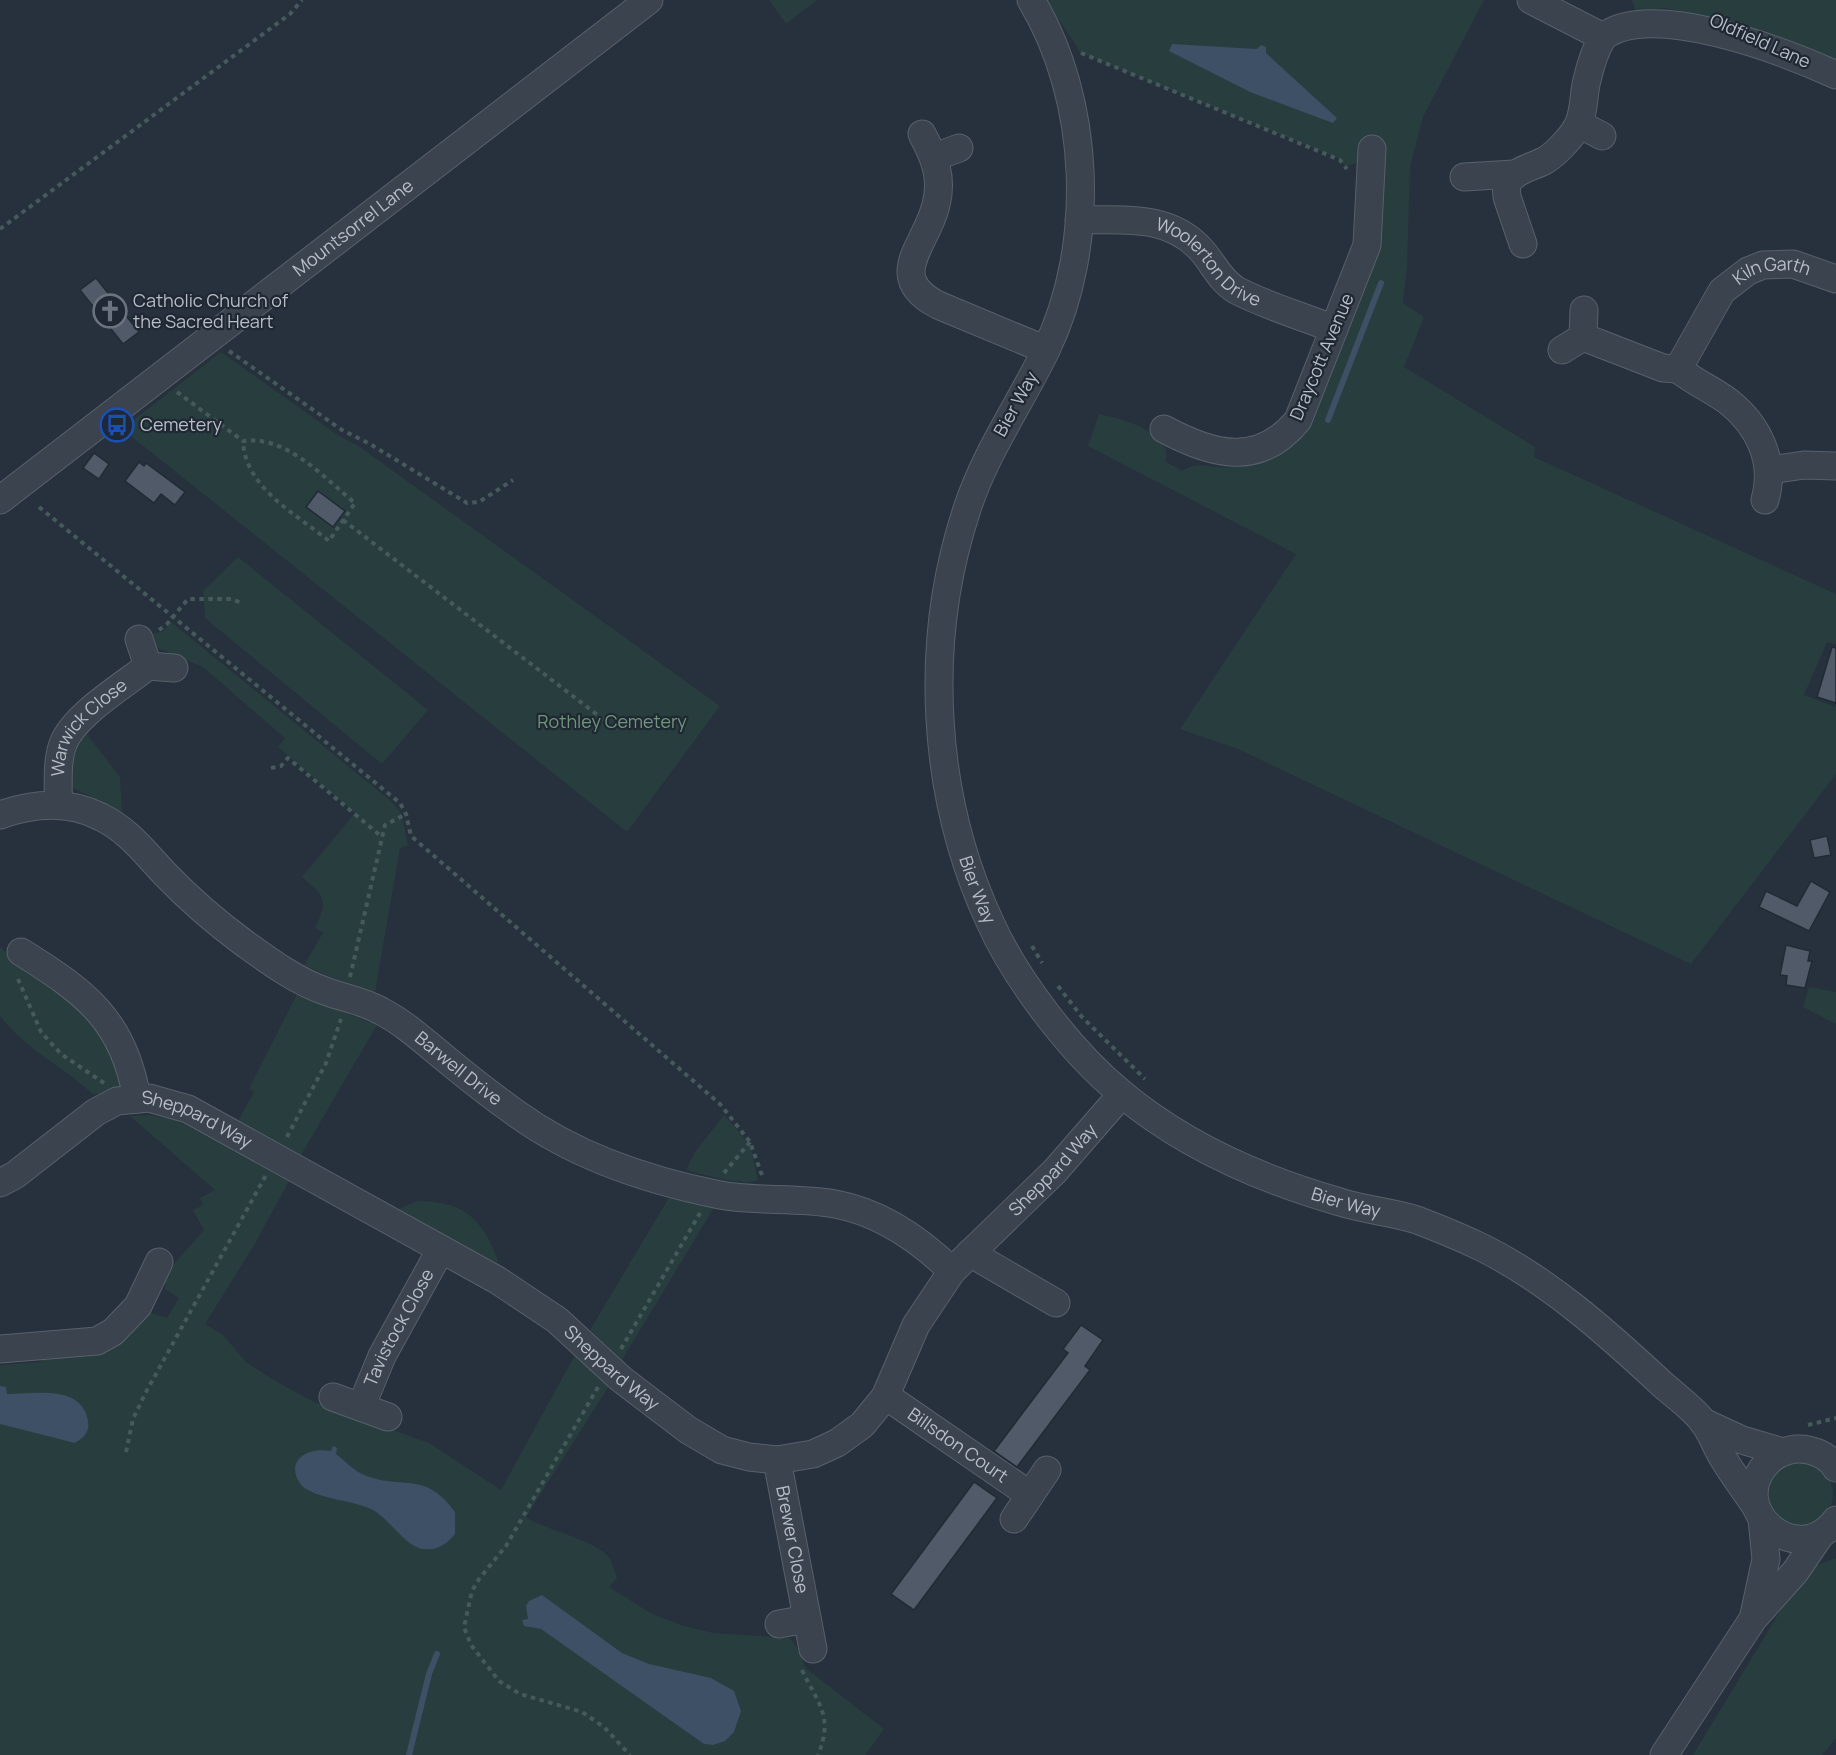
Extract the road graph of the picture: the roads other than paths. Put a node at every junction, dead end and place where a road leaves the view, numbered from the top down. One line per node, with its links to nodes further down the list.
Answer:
1 (649, 0): 21 (street, Mountsorrel Lane)
2 (1031, 0): 11 (street, Bier Way)
3 (1531, 0): 5 (street)
4 (1634, 6): 5 (street, Oldfield Lane); 6 (street, Oldfield Lane)
5 (1603, 37): 9 (street, Oldfield Lane)
6 (1836, 75)
7 (922, 135): 16 (street)
8 (1364, 165): 15 (street, Draycott Avenue)
9 (1514, 174): 10 (street); 12 (street)
10 (1464, 177)
11 (1079, 220): 15 (street, Woolerton Drive); 16 (street, Bier Way)
12 (1523, 244)
13 (1836, 279): 17 (street, Kiln Garth)
14 (1584, 310): 17 (street)
15 (1334, 329): 18 (street, Draycott Avenue)
16 (1046, 350): 27 (street, Bier Way)
17 (1678, 369): 20 (street)
18 (1176, 442)
19 (1836, 466): 20 (street)
20 (1770, 470): 22 (street)
21 (0, 500)
22 (1765, 500)
23 (140, 639): 24 (street, Warwick Close)
24 (58, 804): 25 (street, Barwell Drive); 32 (street, Barwell Drive)
25 (0, 815)
26 (17, 962): 28 (street)
27 (1122, 1094): 32 (street, Sheppard Way); 39 (street, Bier Way)
28 (127, 1100): 29 (street, Sheppard Way); 30 (street, Sheppard Way)
29 (0, 1184)
30 (441, 1249): 37 (street, Tavistock Close); 43 (street, Sheppard Way)
31 (159, 1262): 34 (street)
32 (961, 1262): 33 (street, Barwell Drive); 35 (street, Sheppard Way)
33 (1056, 1303)
34 (0, 1344)
35 (886, 1396): 43 (street, Sheppard Way); 46 (street, Billsdon Court)
36 (333, 1398): 37 (street, Tavistock Close)
37 (361, 1407): 38 (street, Tavistock Close)
38 (388, 1417)
39 (1703, 1422): 42 (street, Bier Way); 47 (street, Bier Way)
40 (1836, 1440): 41 (street)
41 (1809, 1450): 42 (street); 44 (street)
42 (1783, 1452): 47 (street)
43 (777, 1460): 50 (street, Brewer Close)
44 (1836, 1468)
45 (1047, 1470): 46 (street)
46 (1030, 1495): 48 (street)
47 (1759, 1513): 49 (street); 51 (street)
48 (1014, 1519)
49 (1829, 1527): 51 (street)
50 (807, 1619): 52 (street, Brewer Close); 53 (street, Brewer Close)
51 (1753, 1619): 54 (street)
52 (779, 1624)
53 (813, 1649)
54 (1664, 1755)

